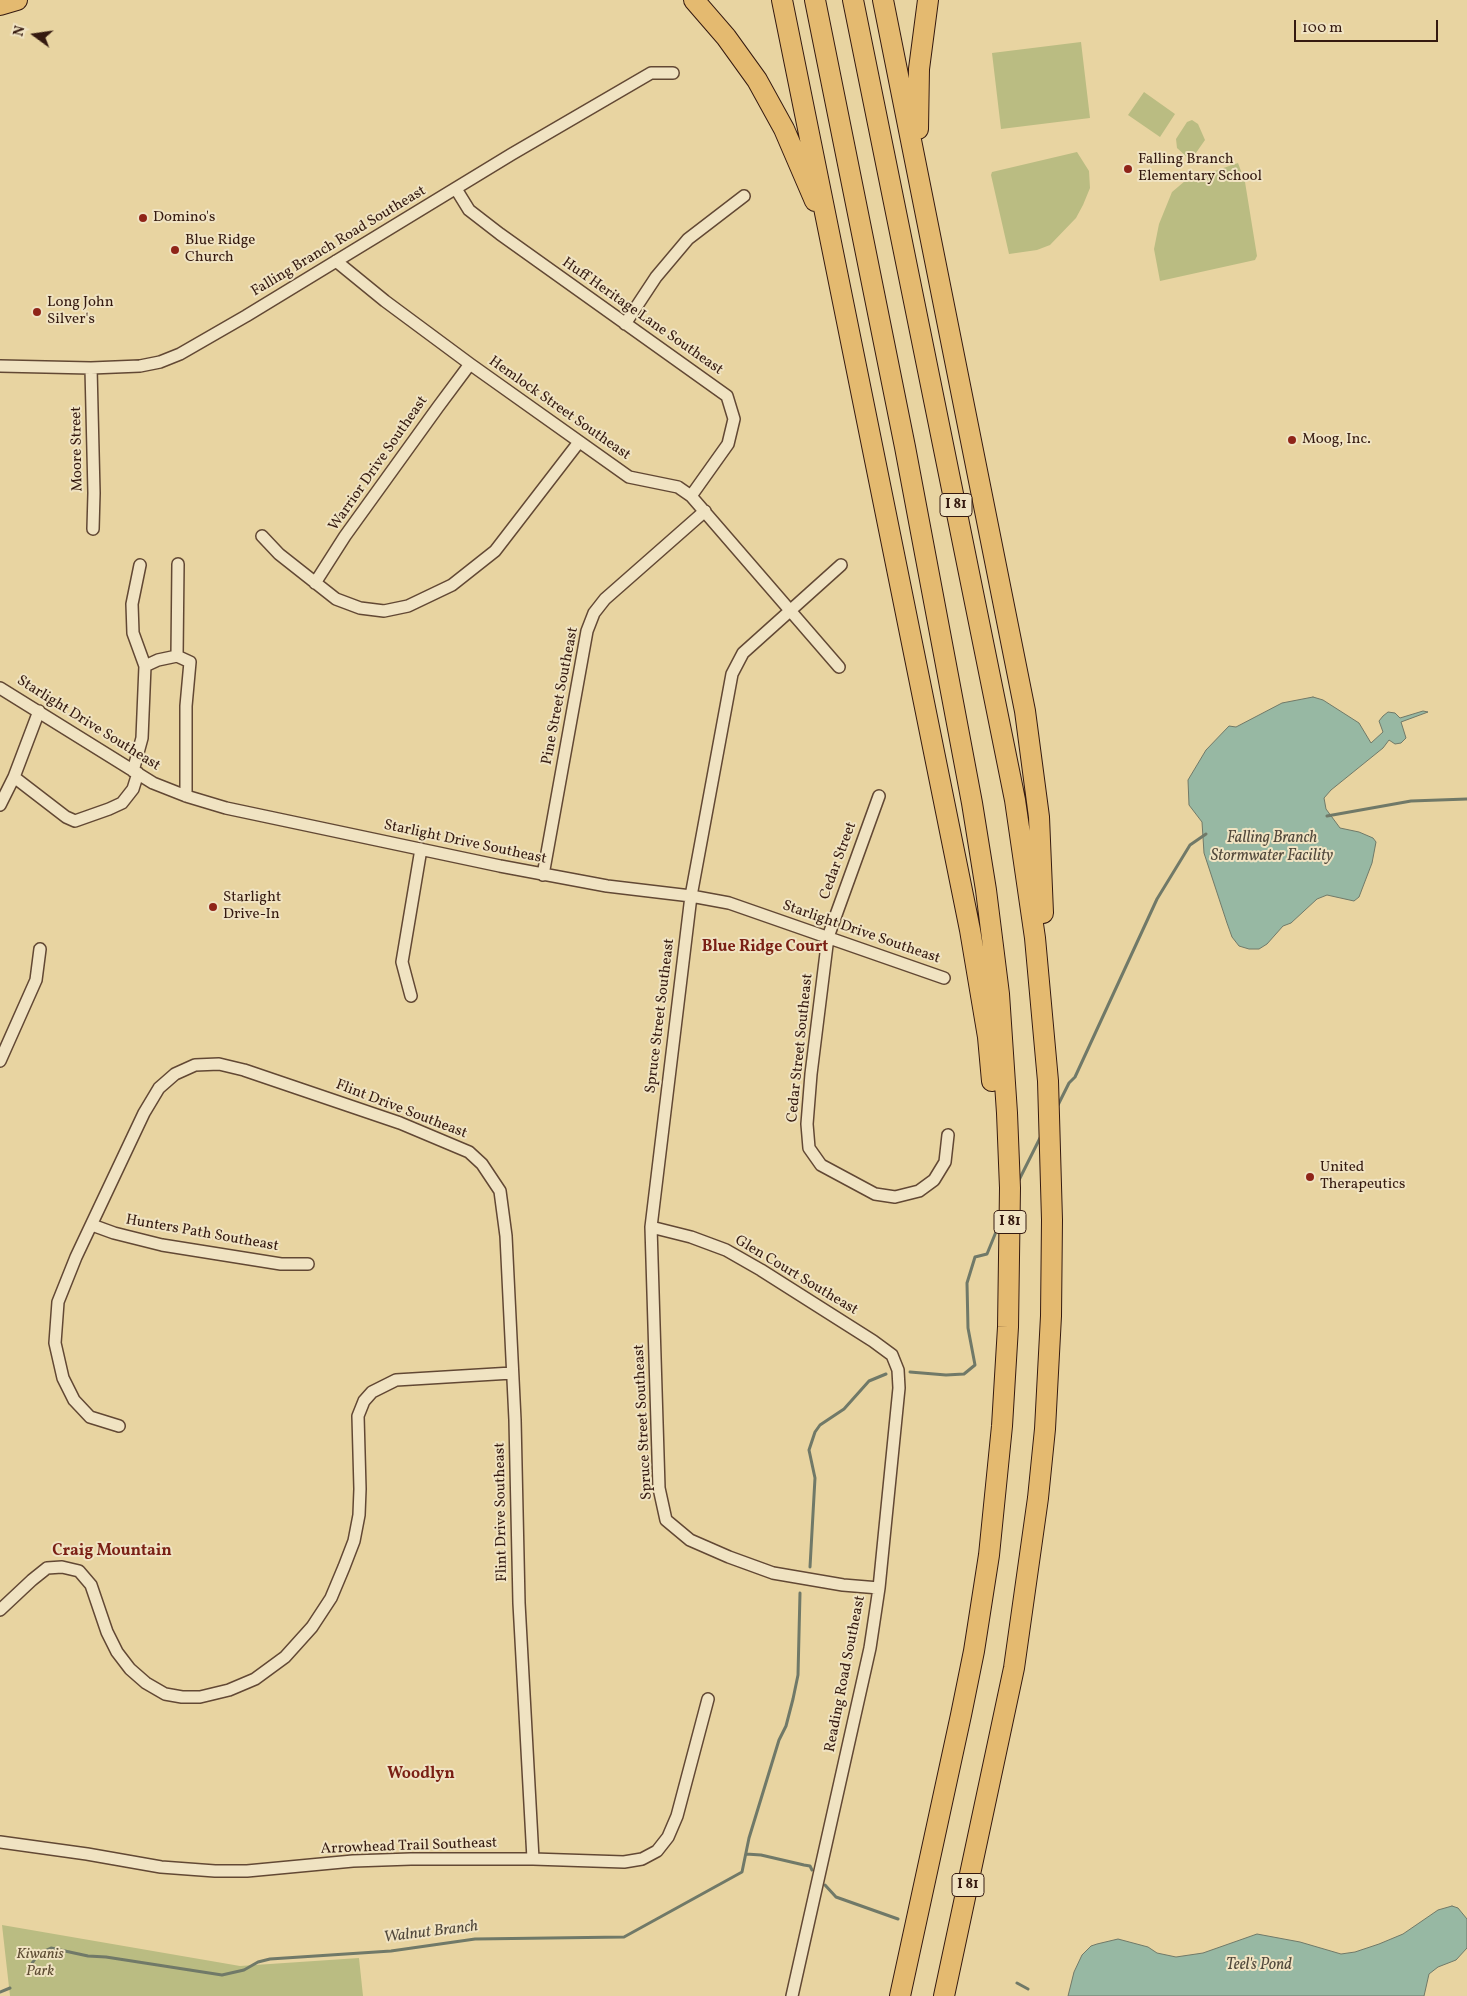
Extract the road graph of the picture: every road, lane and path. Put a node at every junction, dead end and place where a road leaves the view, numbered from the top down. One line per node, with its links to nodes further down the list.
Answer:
1 (16, 0): 8 (highway)
2 (694, 0): 13 (highway)
3 (782, 0): 13 (highway)
4 (816, 0): 55 (highway, I 81)
5 (854, 0): 46 (highway, I 81)
6 (883, 0): 11 (highway)
7 (928, 0): 11 (highway)
8 (0, 5)
9 (673, 73): 10 (street, Falling Branch Road Southeast)
10 (456, 189): 14 (street, Falling Branch Road Southeast); 15 (street, Huff Heritage Lane Southeast)
11 (922, 191): 46 (highway)
12 (744, 196): 15 (street)
13 (830, 232): 55 (highway)
14 (336, 261): 16 (street, Hemlock Street Southeast); 18 (street, Falling Branch Road Southeast)
15 (625, 324): 20 (street, Huff Heritage Lane Southeast)
16 (470, 364): 19 (street, Hemlock Street Southeast); 27 (street, Warrior Drive Southeast)
17 (0, 366): 18 (street, Falling Branch Road Southeast)
18 (91, 368): 22 (street, Moore Street)
19 (578, 442): 20 (street, Hemlock Street Southeast); 27 (street)
20 (692, 496): 21 (street, Hemlock Street Southeast)
21 (705, 511): 28 (street, Hemlock Street Southeast); 40 (street, Pine Street Southeast)
22 (92, 529)
23 (262, 536): 27 (street)
24 (178, 564): 29 (street)
25 (140, 565): 30 (street)
26 (842, 565): 28 (street, Spruce Street Southeast)
27 (315, 583)
28 (792, 610): 31 (street, Hemlock Street Southeast); 41 (street, Spruce Street Southeast)
29 (178, 656): 30 (street); 36 (street)
30 (145, 666): 34 (street)
31 (839, 667)
32 (0, 688): 33 (street, Starlight Drive Southeast)
33 (39, 711): 34 (street, Starlight Drive Southeast); 35 (street)
34 (135, 772): 35 (street); 36 (street, Starlight Drive Southeast)
35 (14, 778): 38 (street)
36 (186, 796): 39 (street, Starlight Drive Southeast)
37 (879, 796): 42 (street, Cedar Street)
38 (0, 804)
39 (421, 849): 40 (street, Starlight Drive Southeast); 45 (street)
40 (543, 875): 41 (street, Starlight Drive Southeast)
41 (691, 896): 42 (street, Starlight Drive Southeast); 50 (street, Spruce Street Southeast)
42 (828, 937): 44 (street, Starlight Drive Southeast); 48 (street, Cedar Street Southeast)
43 (40, 949): 47 (street)
44 (944, 978)
45 (411, 996)
46 (1043, 1013): 63 (highway, I 81)
47 (0, 1061)
48 (948, 1135)
49 (92, 1225): 51 (street, Hunters Path Southeast); 53 (street, Flint Drive Southeast); 54 (street, Flint Drive Southeast)
50 (651, 1228): 52 (street, Glen Court Southeast); 56 (street, Spruce Street Southeast)
51 (308, 1264)
52 (892, 1355): 56 (street, Reading Road Southeast)
53 (512, 1373): 57 (street); 60 (street, Flint Drive Southeast)
54 (119, 1426)
55 (1002, 1426): 62 (highway, I 81)
56 (879, 1588): 61 (street, Reading Road Southeast)
57 (0, 1610)
58 (708, 1699): 60 (street, Arrowhead Trail Southeast)
59 (0, 1842): 60 (street, Arrowhead Trail Southeast)
60 (533, 1859)
61 (792, 1996)
62 (900, 1996)
63 (944, 1996)

